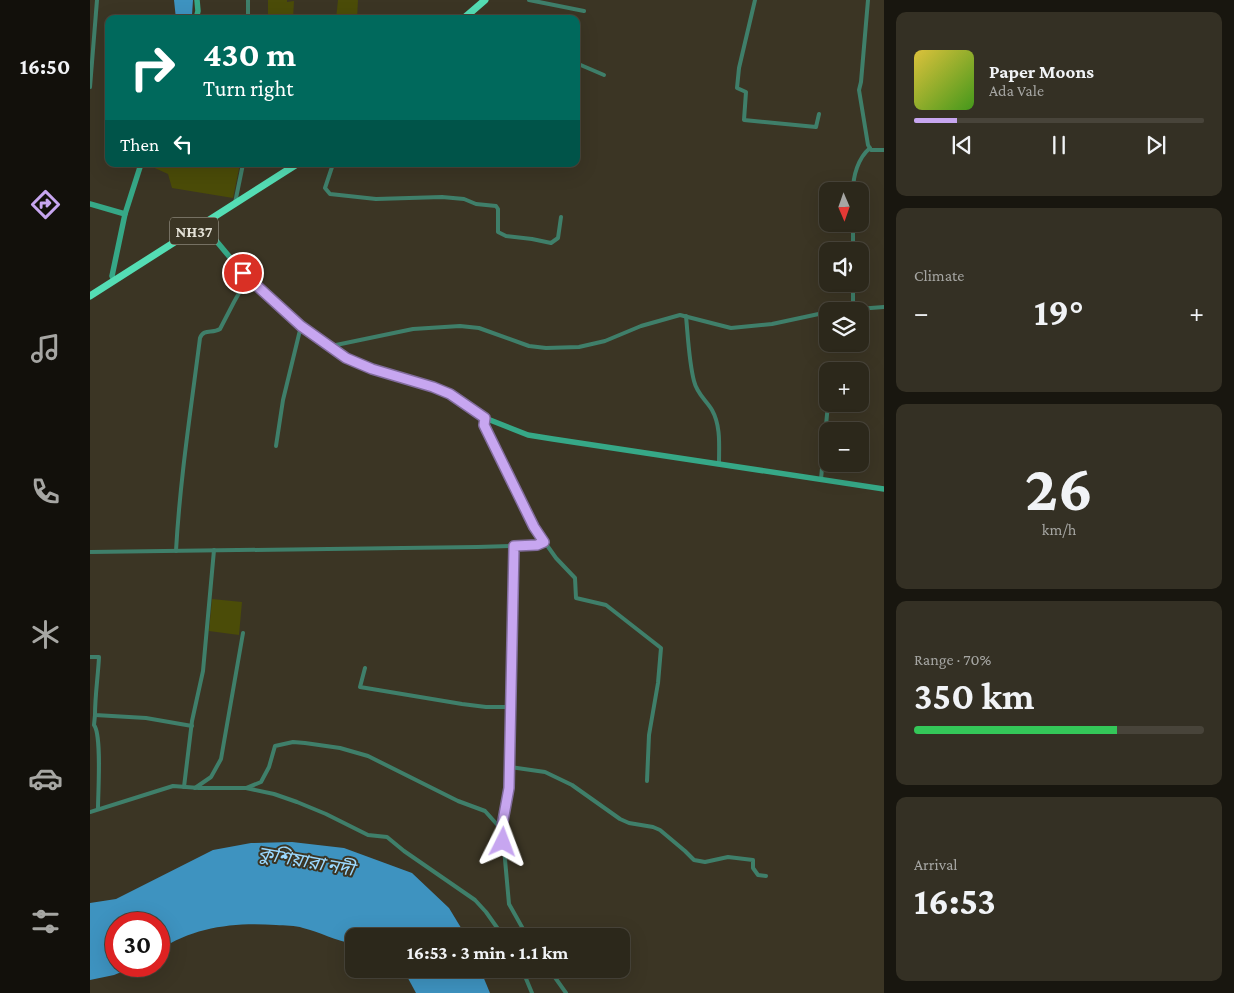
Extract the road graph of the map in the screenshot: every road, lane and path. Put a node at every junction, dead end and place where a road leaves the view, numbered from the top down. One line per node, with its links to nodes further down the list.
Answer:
1 (97, 0): 14 (street)
2 (197, 0): 9 (main road)
3 (248, 0): 10 (street)
4 (485, 0): 11 (highway)
5 (530, 0): 8 (street)
6 (756, 0): 15 (street)
7 (868, 0): 16 (street)
8 (584, 11)
9 (197, 15)
10 (248, 15)
11 (468, 15)
12 (580, 65): 13 (street)
13 (604, 75)
14 (90, 87)
15 (819, 114)
16 (870, 148): 17 (street); 22 (street)
17 (884, 150)
18 (140, 167): 25 (main road)
19 (242, 167): 24 (street)
20 (292, 167): 24 (highway, NH37)
21 (332, 167): 26 (street)
22 (853, 182)
23 (90, 204): 25 (main road)
24 (235, 204): 27 (highway, NH37)
25 (125, 214): 29 (main road)
26 (561, 217)
27 (203, 225): 28 (main road); 29 (highway, NH37)
28 (248, 277): 35 (main road); 45 (street)
29 (114, 280): 30 (highway, NH37)
30 (90, 296)
31 (884, 307): 32 (street)
32 (869, 308)
33 (819, 314): 34 (street)
34 (686, 316): 36 (street); 40 (street)
35 (301, 326): 36 (main road); 39 (street)
36 (331, 348): 38 (main road)
37 (827, 412): 41 (street)
38 (485, 418): 40 (main road); 43 (street)
39 (276, 446)
40 (719, 463): 41 (main road)
41 (821, 479): 42 (main road)
42 (884, 489)
43 (544, 542): 44 (street); 55 (street)
44 (514, 546): 46 (street); 51 (street)
45 (176, 550): 46 (street); 47 (street)
46 (214, 550): 53 (street)
47 (90, 552)
48 (242, 633): 57 (street)
49 (90, 657): 52 (street)
50 (365, 668): 51 (street)
51 (511, 707): 54 (street)
52 (95, 715): 53 (street); 59 (street)
53 (192, 726): 56 (street)
54 (510, 767): 61 (street); 62 (street)
55 (647, 781)
56 (184, 787): 57 (street); 59 (street)
57 (196, 788): 58 (street)
58 (246, 788): 61 (street); 63 (street)
59 (98, 808): 60 (street)
60 (90, 812)
61 (502, 830): 64 (street)
62 (766, 876)
63 (497, 928)
64 (522, 928)
65 (526, 978): 67 (street)
66 (555, 978): 68 (street)
67 (532, 993)
68 (566, 993)

